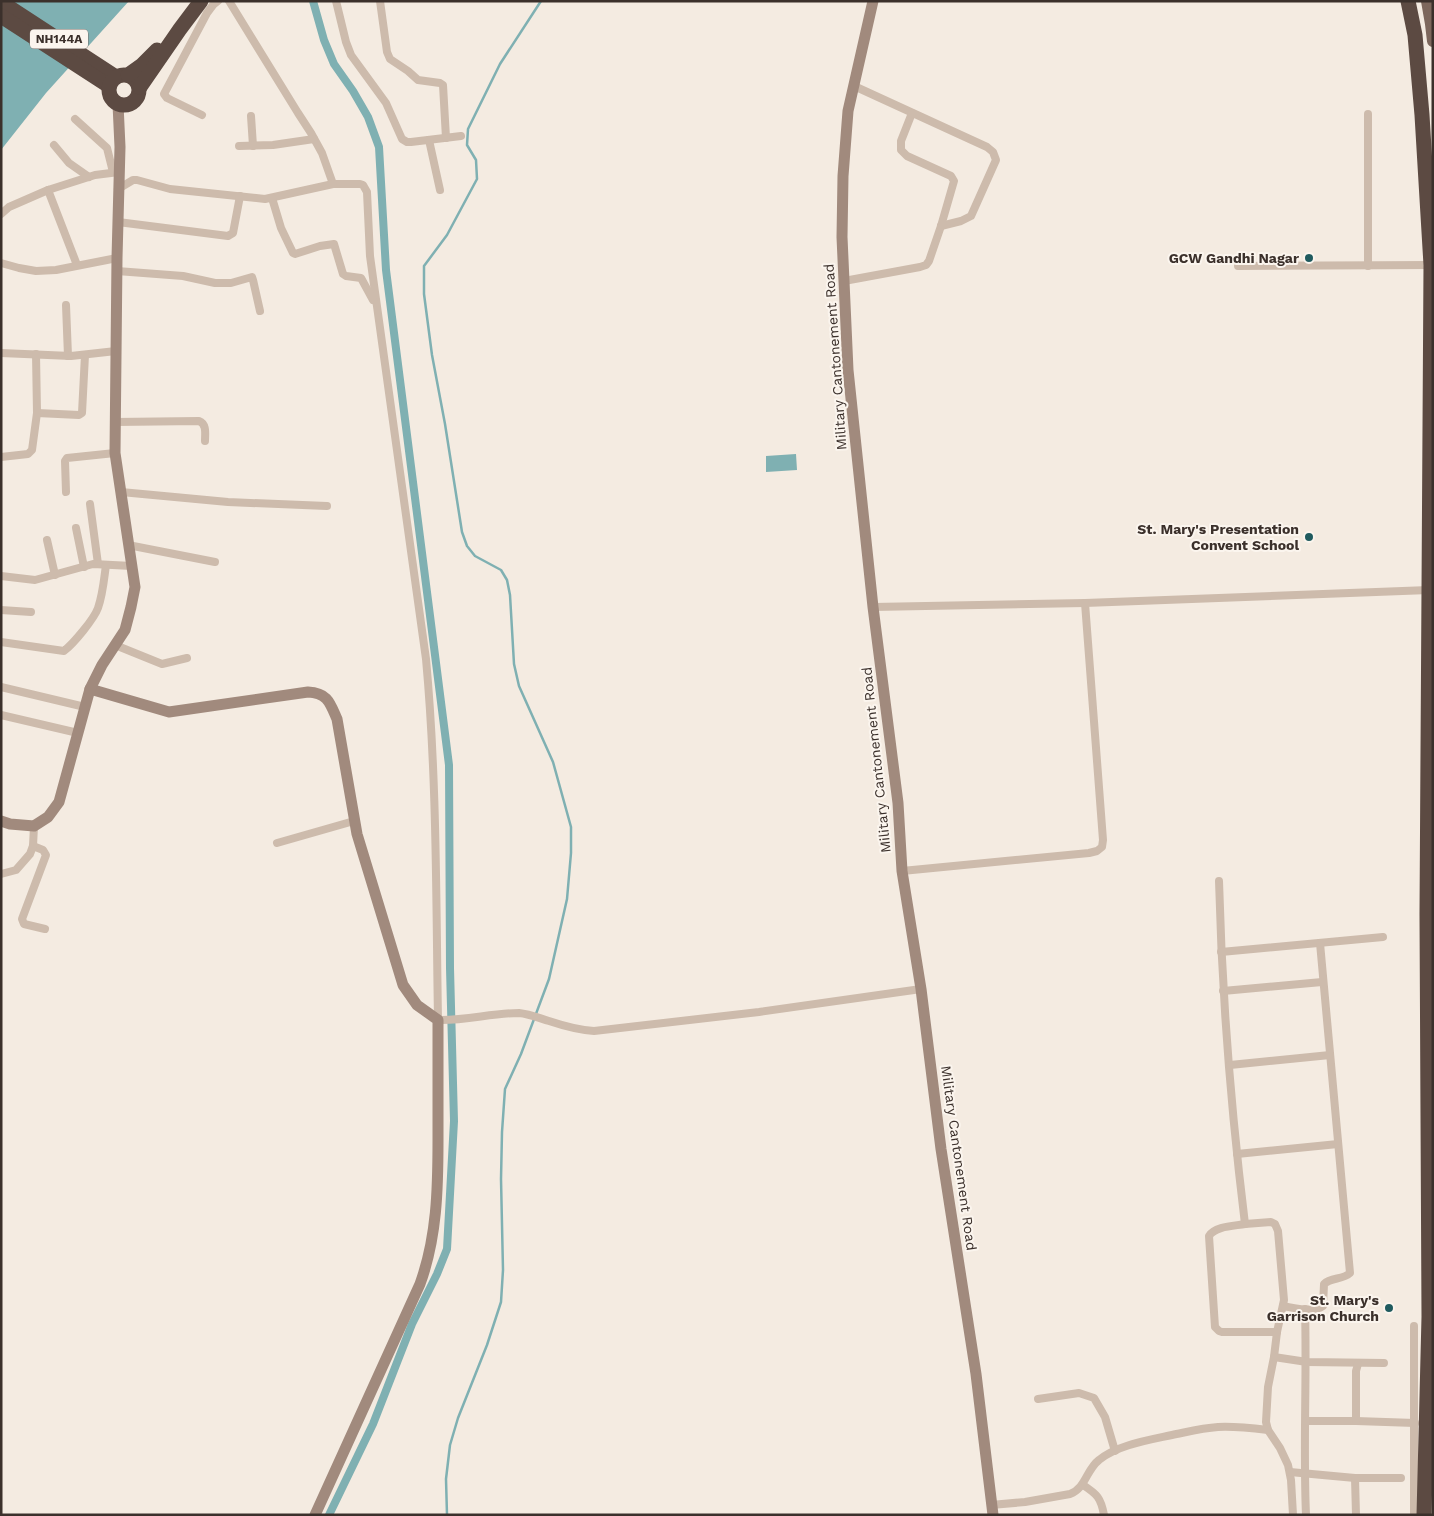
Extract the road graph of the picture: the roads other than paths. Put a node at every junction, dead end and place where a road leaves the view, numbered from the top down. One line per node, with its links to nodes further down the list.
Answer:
1 (193, 1): 14 (highway)
2 (201, 1): 16 (highway)
3 (218, 1): 20 (street)
4 (228, 1): 25 (street)
5 (336, 1): 26 (street)
6 (380, 1): 24 (street)
7 (873, 1): 15 (main road, Military Cantonement Road)
8 (1427, 1): 13 (main road)
9 (1, 2): 14 (highway, NH144A)
10 (1410, 4): 12 (highway)
11 (1, 16): 14 (highway, NH144A)
12 (1416, 40): 13 (main road); 44 (highway)
13 (1433, 41)
14 (118, 80): 16 (highway, NH144A); 17 (highway)
15 (854, 86): 18 (street); 48 (main road, Military Cantonement Road)
16 (140, 87): 17 (highway)
17 (122, 105): 30 (main road)
18 (912, 113): 40 (street); 40 (street)
19 (1368, 114): 46 (street)
20 (202, 115)
21 (250, 116): 29 (street)
22 (75, 119): 30 (street)
23 (461, 136): 24 (street)
24 (446, 138): 26 (street)
25 (314, 139): 29 (street); 32 (street)
26 (429, 140): 35 (street)
27 (54, 145): 31 (street)
28 (238, 146): 29 (street)
29 (253, 146)
30 (116, 172): 31 (street); 33 (main road)
31 (89, 177): 34 (street)
32 (333, 184): 37 (street); 50 (street)
33 (118, 189): 36 (street); 39 (main road)
34 (48, 190): 38 (street); 43 (street)
35 (440, 190)
36 (240, 196): 37 (street); 39 (street)
37 (272, 198): 50 (street)
38 (1, 214)
39 (118, 222): 41 (main road)
40 (941, 226): 48 (street)
41 (117, 258): 43 (street); 47 (main road)
42 (1, 263): 43 (street)
43 (77, 265)
44 (1431, 265): 46 (street); 75 (highway)
45 (1238, 266): 46 (street)
46 (1368, 266)
47 (117, 271): 51 (street); 52 (main road)
48 (844, 281): 77 (main road, Military Cantonement Road)
49 (66, 305): 56 (street)
50 (377, 308): 104 (street)
51 (260, 311)
52 (116, 351): 55 (street); 58 (main road)
53 (1, 353): 54 (street)
54 (36, 354): 56 (street); 57 (street)
55 (85, 354): 56 (street); 57 (street)
56 (68, 356)
57 (37, 413): 61 (street)
58 (115, 422): 59 (street); 60 (main road)
59 (205, 441)
60 (115, 453): 62 (street); 63 (main road)
61 (1, 457)
62 (66, 492)
63 (121, 492): 65 (street); 68 (main road)
64 (90, 504): 70 (street)
65 (327, 506)
66 (76, 528): 72 (street)
67 (47, 540): 73 (street)
68 (128, 545): 69 (street); 71 (main road)
69 (216, 562)
70 (102, 565): 71 (street); 72 (street); 80 (street)
71 (132, 566): 81 (main road)
72 (84, 567): 73 (street)
73 (56, 575): 74 (street)
74 (1, 576)
75 (1429, 590): 76 (street); 96 (highway)
76 (1085, 602): 77 (street); 93 (street)
77 (873, 607): 93 (main road, Military Cantonement Road)
78 (1, 610): 79 (street)
79 (31, 612)
80 (1, 642)
81 (115, 646): 82 (street); 84 (main road)
82 (186, 658)
83 (1, 687): 85 (street)
84 (90, 689): 85 (main road); 89 (main road)
85 (85, 706): 87 (main road)
86 (1, 715): 87 (street)
87 (78, 733): 90 (main road)
88 (1, 821): 90 (main road)
89 (354, 821): 91 (street); 104 (main road)
90 (34, 826): 92 (street)
91 (277, 843)
92 (34, 846): 94 (street); 97 (street)
93 (902, 871): 102 (main road, Military Cantonement Road)
94 (1, 874)
95 (1219, 881): 100 (street)
96 (1430, 914): 136 (highway)
97 (45, 929)
98 (1383, 937): 99 (street)
99 (1320, 943): 100 (street); 101 (street)
100 (1221, 952): 103 (street)
101 (1322, 982): 103 (street); 105 (street)
102 (921, 989): 104 (street); 129 (main road, Military Cantonement Road)
103 (1224, 991): 106 (street)
104 (441, 1020): 130 (main road)
105 (1330, 1055): 106 (street); 107 (street)
106 (1230, 1065): 108 (street)
107 (1338, 1144): 108 (street); 111 (street)
108 (1237, 1154): 109 (street)
109 (1245, 1224): 110 (street); 113 (street)
110 (1283, 1306): 111 (street); 113 (street)
111 (1305, 1309): 115 (street)
112 (1414, 1326): 121 (street)
113 (1277, 1332): 114 (street)
114 (1274, 1357): 115 (street); 122 (street)
115 (1307, 1362): 117 (street); 119 (street)
116 (1384, 1363): 117 (street)
117 (1358, 1364): 120 (street)
118 (1038, 1399): 123 (street)
119 (1306, 1421): 120 (street); 125 (street)
120 (1356, 1421): 121 (street)
121 (1415, 1423): 135 (street)
122 (1268, 1430): 123 (street); 124 (street)
123 (1115, 1451): 128 (street)
124 (1290, 1472): 125 (street); 132 (street)
125 (1304, 1473): 126 (street); 133 (street)
126 (1355, 1478): 127 (street); 134 (street)
127 (1401, 1478)
128 (1083, 1485): 129 (street); 131 (street)
129 (992, 1510)
130 (315, 1515)
131 (1104, 1515)
132 (1293, 1515)
133 (1306, 1515)
134 (1356, 1515)
135 (1414, 1515)
136 (1424, 1515)

